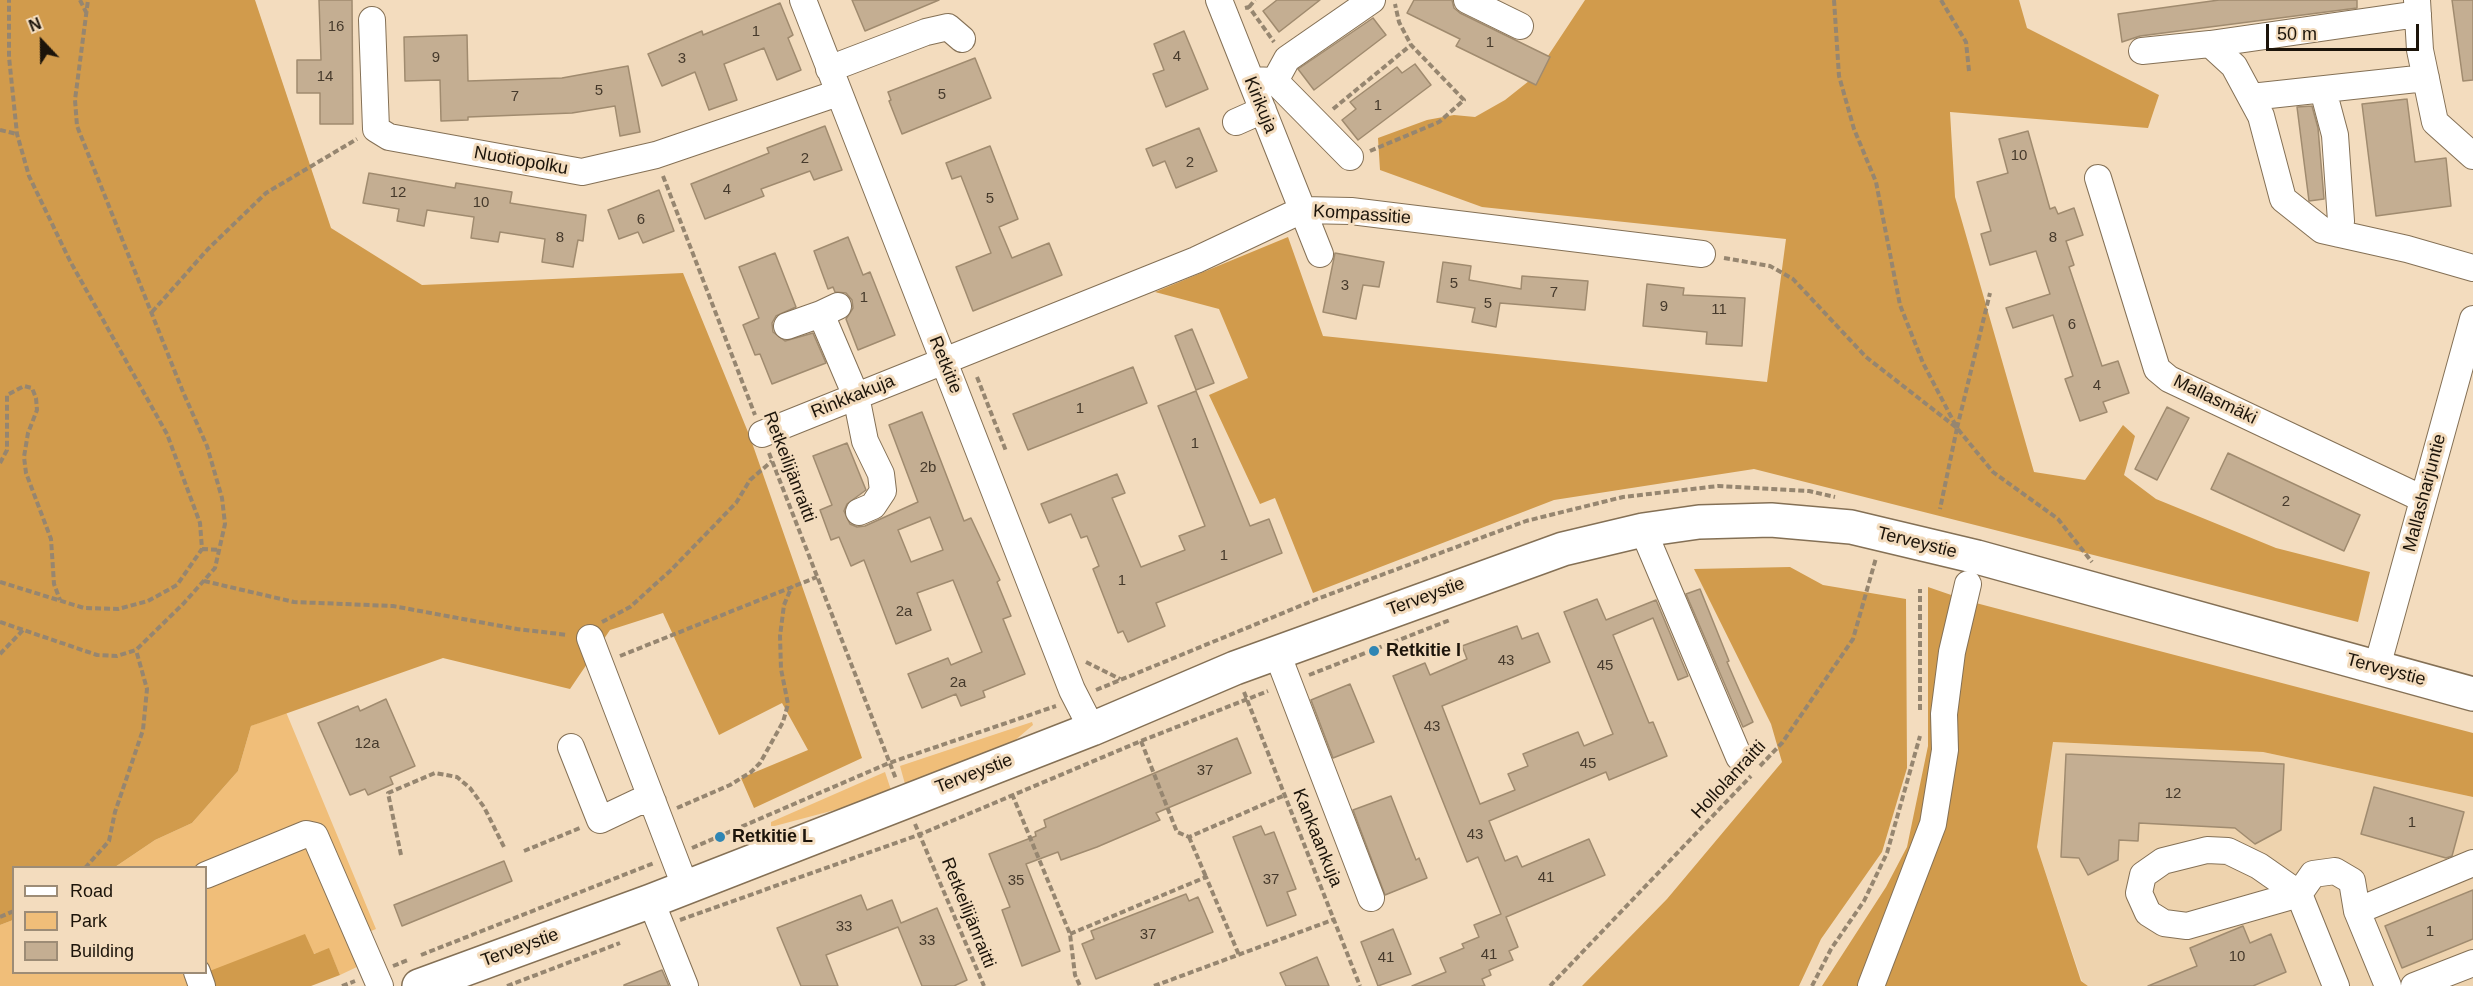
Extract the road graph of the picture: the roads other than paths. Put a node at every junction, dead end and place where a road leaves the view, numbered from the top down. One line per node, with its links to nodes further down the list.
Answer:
1 (803, 0): 11 (street, Retkitie)
2 (1372, 0): 12 (street)
3 (1467, 0): 7 (street)
4 (1221, 6): 12 (street, Kirikuja)
5 (2418, 7): 9 (street); 13 (street)
6 (372, 20): 15 (street, Nuotiopolku)
7 (1520, 26)
8 (962, 39): 11 (street)
9 (2210, 44): 10 (street); 16 (street)
10 (2142, 51)
11 (829, 69): 15 (street, Retkitie)
12 (1271, 74): 17 (street, Kirikuja); 19 (street)
13 (2426, 78): 14 (street); 20 (street)
14 (2323, 90): 16 (street); 23 (street)
15 (838, 93): 29 (street, Retkitie)
16 (2251, 97): 23 (street)
17 (1263, 110): 18 (street); 22 (street, Kirikuja)
18 (1236, 122)
19 (1357, 155)
20 (2473, 156)
21 (2098, 178): 32 (street, Mallasmäki)
22 (1302, 210): 24 (street, Kirikuja); 25 (street, Kompassitie); 29 (street, Kompassitie)
23 (2339, 234): 26 (street)
24 (1320, 254)
25 (1702, 254)
26 (2473, 268)
27 (2473, 319): 32 (street, Mallasharjuntie)
28 (787, 326): 30 (street)
29 (943, 361): 30 (street, Rinkkakuja); 40 (street, Retkitie)
30 (856, 396): 31 (street, Rinkkakuja); 33 (street)
31 (762, 434)
32 (2423, 499): 37 (street, Mallasharjuntie)
33 (859, 512)
34 (1642, 530): 37 (main road, Terveystie); 38 (main road, Terveystie); 42 (street)
35 (1968, 584): 55 (street)
36 (590, 638): 43 (street)
37 (2377, 667): 39 (main road, Terveystie)
38 (1282, 668): 40 (main road, Terveystie); 48 (street)
39 (2473, 694)
40 (1092, 729): 46 (main road, Terveystie)
41 (570, 747): 43 (street)
42 (1739, 757)
43 (653, 802): 46 (street)
44 (2473, 863): 49 (street)
45 (207, 874): 52 (street)
46 (685, 886): 50 (main road, Terveystie)
47 (2299, 894): 47 (street); 49 (street); 56 (street)
48 (1371, 898)
49 (2357, 911): 57 (street)
50 (656, 914): 53 (main road, Terveystie); 54 (street)
51 (2470, 972): 58 (street)
52 (377, 980)
53 (419, 986)
54 (685, 986)
55 (1871, 986)
56 (2336, 986)
57 (2388, 986)
58 (2414, 986)

